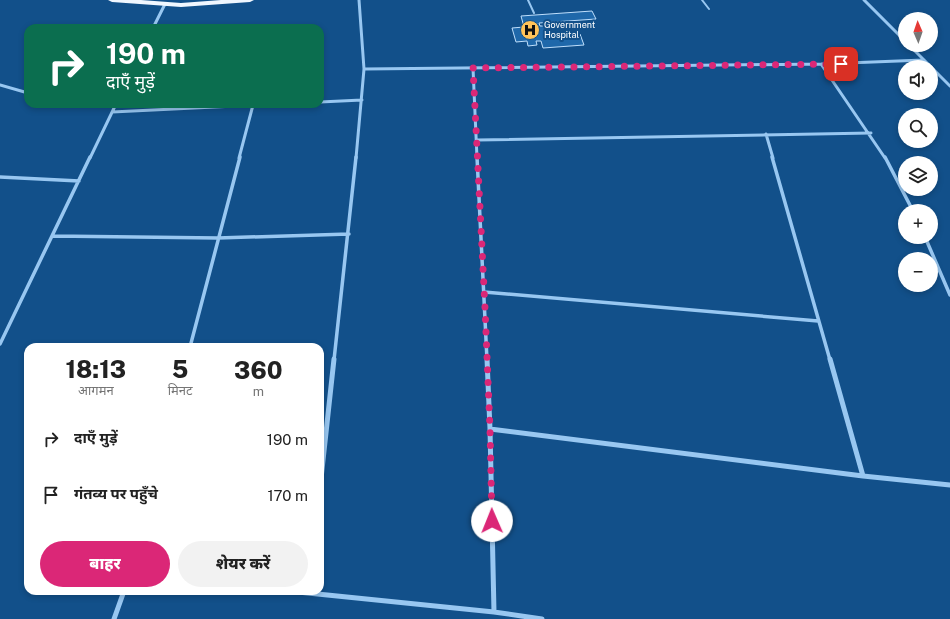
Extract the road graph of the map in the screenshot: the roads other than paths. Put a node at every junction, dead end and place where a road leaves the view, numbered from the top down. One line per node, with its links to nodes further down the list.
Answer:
1 (112, 0): 7 (highway)
2 (250, 0): 7 (highway)
3 (359, 0): 17 (street)
4 (528, 0): 9 (lane)
5 (702, 0): 8 (lane)
6 (864, 0): 11 (street)
7 (165, 4): 10 (street)
8 (709, 10)
9 (534, 13)
10 (155, 24)
11 (898, 34)
12 (916, 52): 13 (street)
13 (924, 60)
14 (898, 61): 15 (street)
15 (821, 64): 16 (street); 28 (street)
16 (473, 68): 17 (street); 30 (street)
17 (364, 69): 22 (street)
18 (938, 74): 20 (street)
19 (0, 85): 21 (street)
20 (950, 86)
21 (24, 92)
22 (362, 100): 23 (street); 34 (street)
23 (324, 102)
24 (114, 108): 27 (street)
25 (193, 108): 27 (street)
26 (252, 108): 36 (street)
27 (112, 112): 32 (street)
28 (871, 132): 29 (street); 33 (street)
29 (766, 134): 30 (street); 40 (street)
30 (477, 140): 38 (street)
31 (0, 177): 32 (street)
32 (79, 181): 35 (street)
33 (910, 204)
34 (348, 234): 36 (street); 44 (street)
35 (53, 236): 36 (street); 42 (street)
36 (218, 238): 41 (street)
37 (928, 244): 39 (street)
38 (484, 292): 40 (street); 43 (street)
39 (950, 295)
40 (818, 321): 45 (street)
41 (191, 343)
42 (0, 344)
43 (490, 429): 45 (street); 49 (street)
44 (324, 452)
45 (863, 476): 46 (street)
46 (950, 485)
47 (324, 594): 49 (street)
48 (123, 595): 50 (street)
49 (494, 612): 51 (street)
50 (114, 619)
51 (542, 619)

